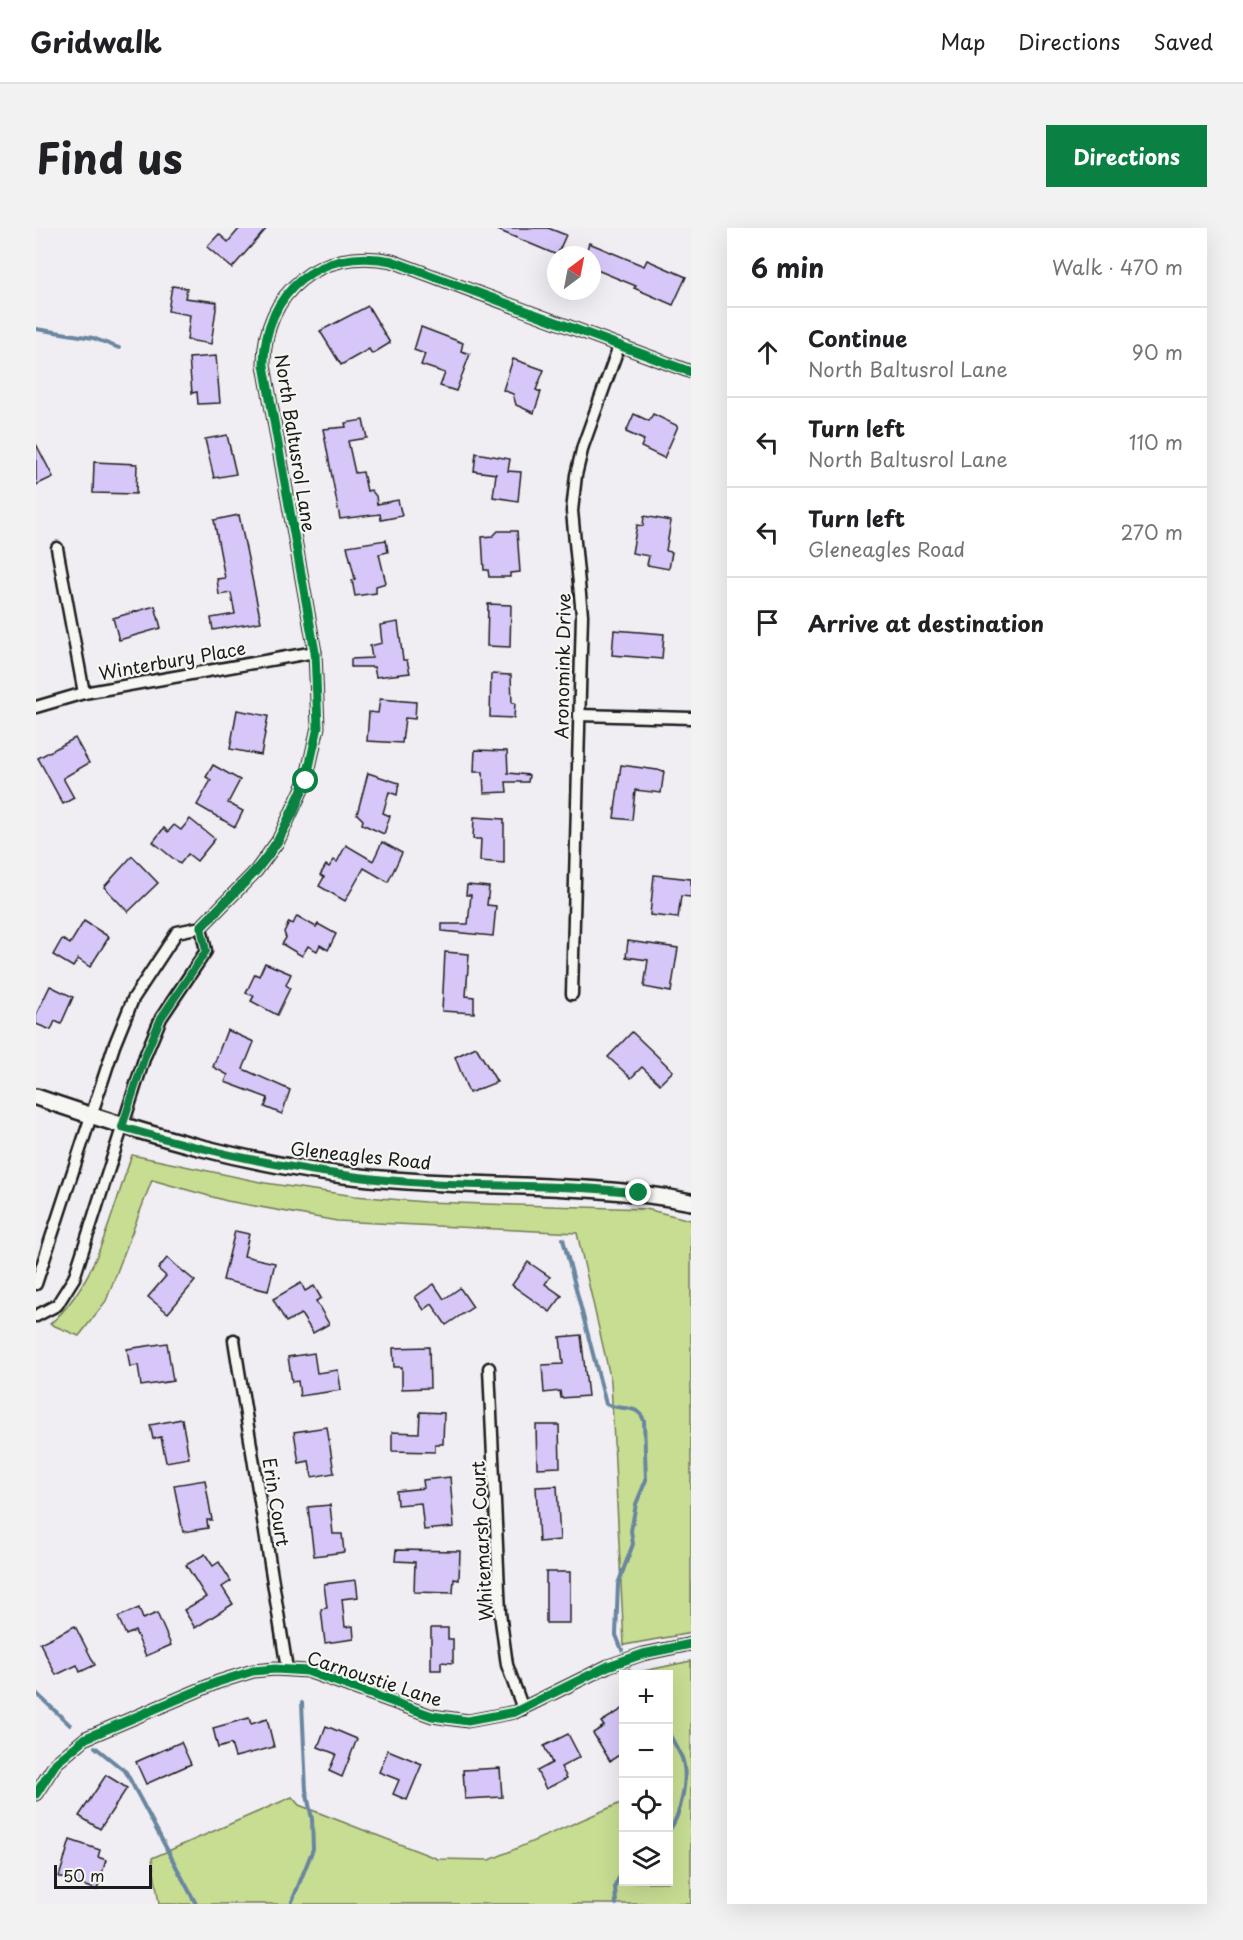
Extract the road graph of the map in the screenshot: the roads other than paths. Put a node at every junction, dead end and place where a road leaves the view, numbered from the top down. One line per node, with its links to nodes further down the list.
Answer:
1 (619, 346): 2 (street, North Baltusrol Lane); 4 (street, North Baltusrol Lane); 7 (street, Aronomink Drive)
2 (691, 372)
3 (57, 548): 5 (street)
4 (315, 652): 5 (street, Winterbury Place); 9 (street, North Baltusrol Lane)
5 (84, 693): 6 (street, Winterbury Place)
6 (36, 707)
7 (579, 715): 8 (street); 10 (street, Aronomink Drive)
8 (691, 718)
9 (201, 927): 12 (street); 13 (street)
10 (572, 994)
11 (36, 1097): 12 (street, Gleneagles Road)
12 (91, 1116): 13 (street, Gleneagles Road); 15 (street)
13 (122, 1127): 14 (street, Gleneagles Road); 16 (street)
14 (691, 1202)
15 (36, 1284)
16 (36, 1316)
17 (234, 1340): 20 (street, Erin Court)
18 (489, 1368): 21 (street, Whitemarsh Court)
19 (691, 1644): 21 (street, Carnoustie Lane)
20 (287, 1669): 21 (street, Carnoustie Lane); 22 (street, Carnoustie Lane)
21 (523, 1709)
22 (36, 1794)

